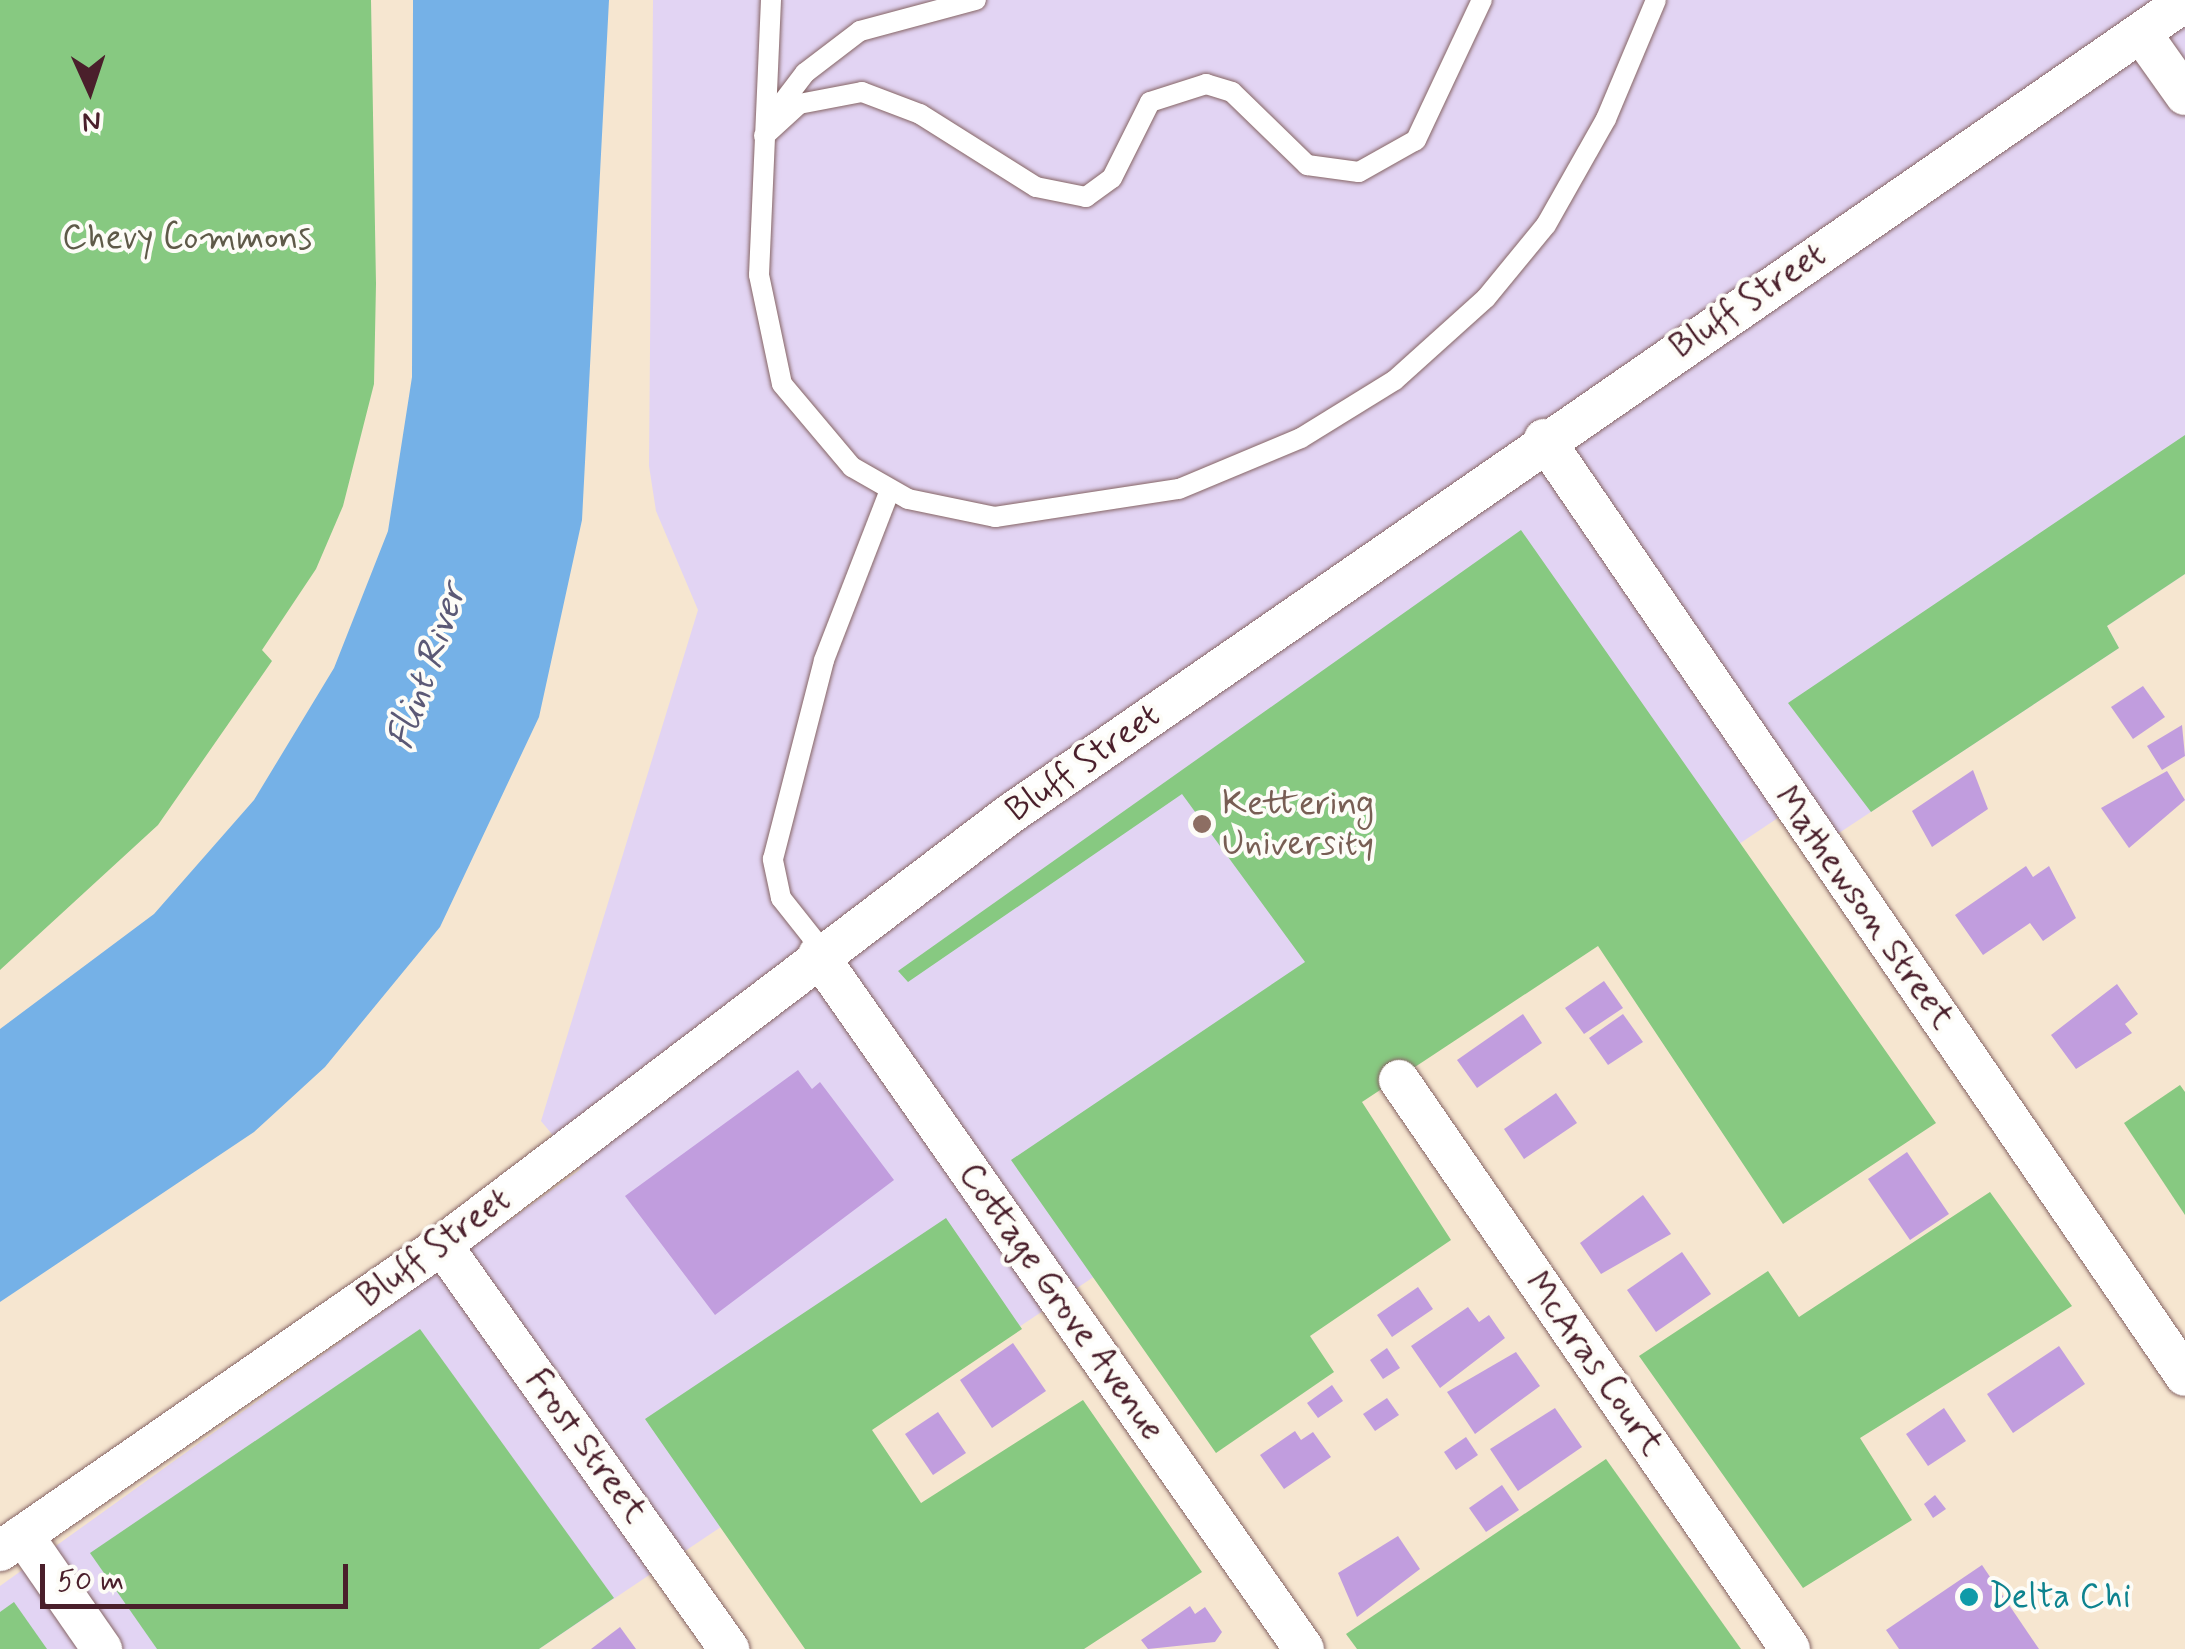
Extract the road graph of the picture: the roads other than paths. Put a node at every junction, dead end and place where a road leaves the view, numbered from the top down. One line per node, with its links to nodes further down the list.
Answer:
1 (771, 0): 8 (lane)
2 (976, 0): 8 (lane)
3 (1482, 0): 8 (lane)
4 (1656, 0): 10 (lane)
5 (2185, 2): 6 (street, Bluff Street)
6 (2141, 32): 7 (street); 9 (street, Bluff Street)
7 (2185, 95)
8 (764, 136): 10 (lane)
9 (1544, 440): 11 (street, Bluff Street); 14 (street, Mathewson Street)
10 (890, 490): 11 (lane)
11 (820, 953): 13 (street, Bluff Street); 18 (street, Cottage Grove Avenue)
12 (1398, 1080): 19 (street, McAras Court)
13 (442, 1245): 15 (street, Bluff Street); 17 (street, Frost Street)
14 (2185, 1376)
15 (12, 1543): 16 (street)
16 (102, 1649)
17 (729, 1649)
18 (1304, 1649)
19 (1790, 1649)

